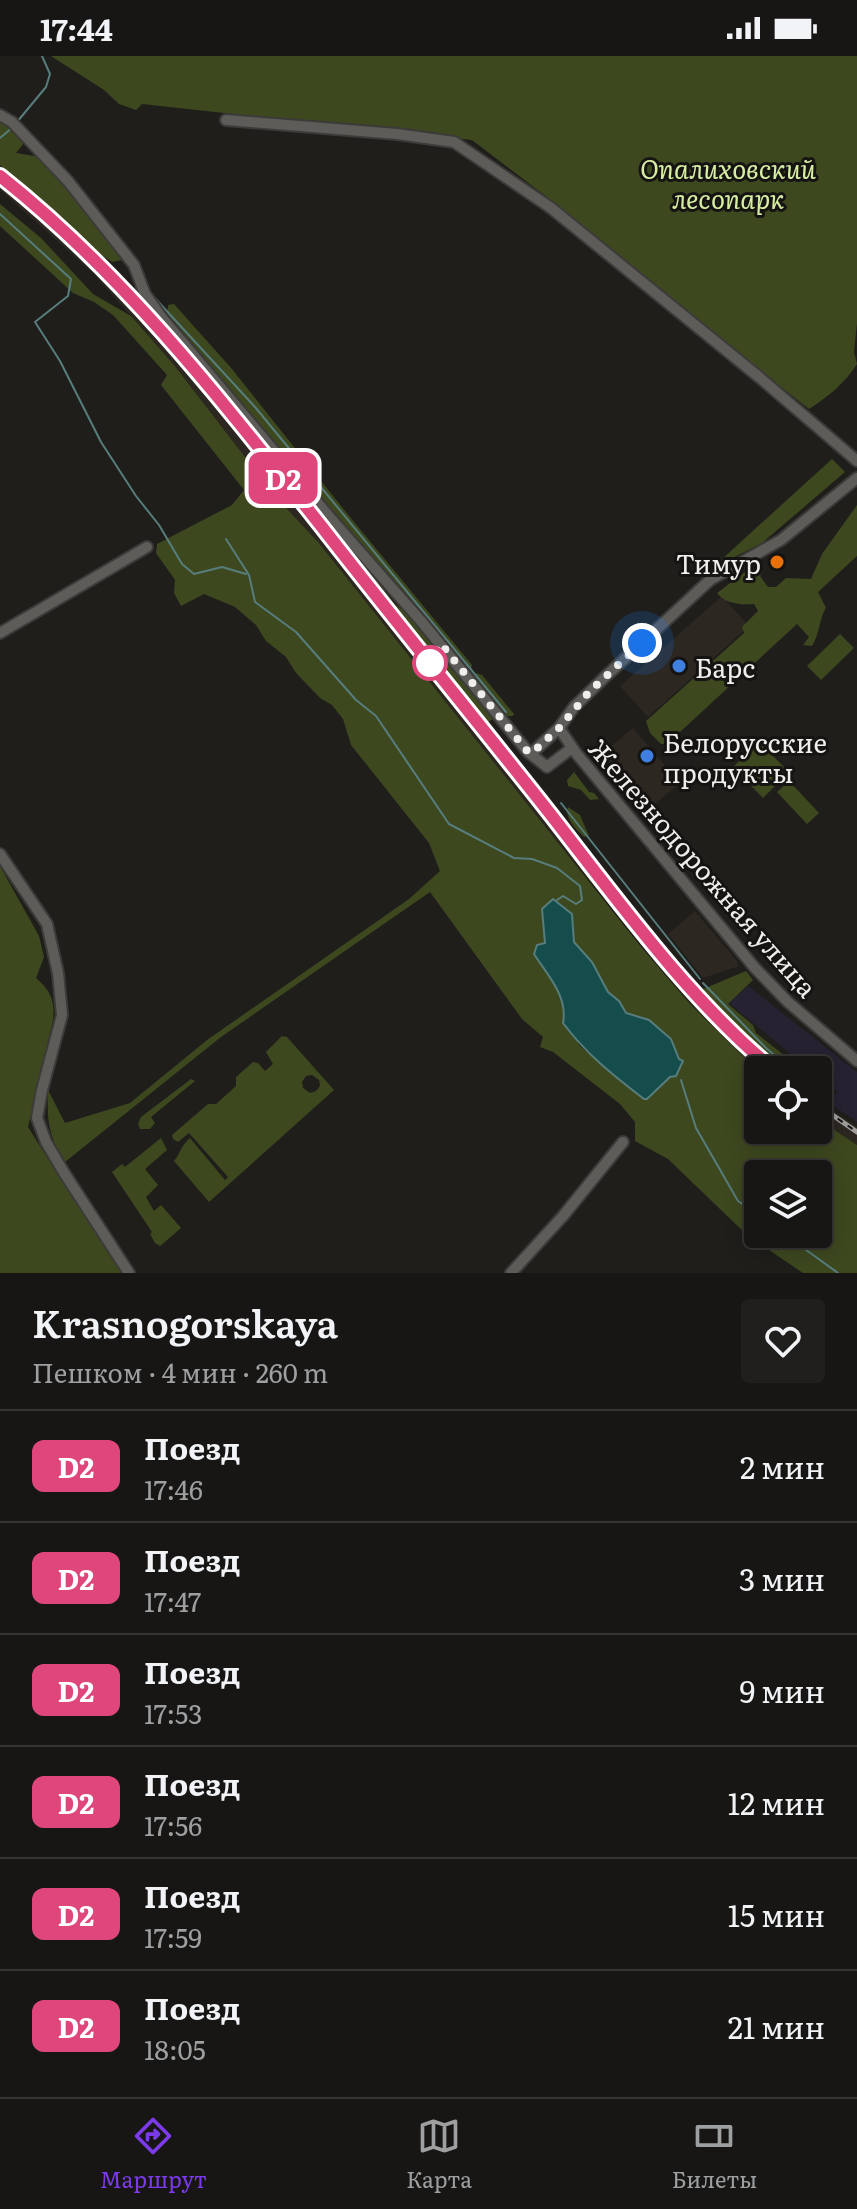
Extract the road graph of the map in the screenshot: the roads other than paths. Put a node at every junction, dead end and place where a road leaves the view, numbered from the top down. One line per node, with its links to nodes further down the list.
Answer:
1 (0, 115): 9 (street)
2 (226, 120): 3 (street)
3 (857, 461)
4 (857, 478): 7 (street)
5 (147, 547): 6 (street)
6 (0, 633)
7 (559, 728): 8 (street, Железнодорожная улица); 9 (street)
8 (572, 748): 9 (street); 11 (street, Железнодорожная улица)
9 (532, 753)
10 (0, 854): 13 (street)
11 (857, 1061)
12 (623, 1142): 14 (street)
13 (129, 1273)
14 (511, 1273)

